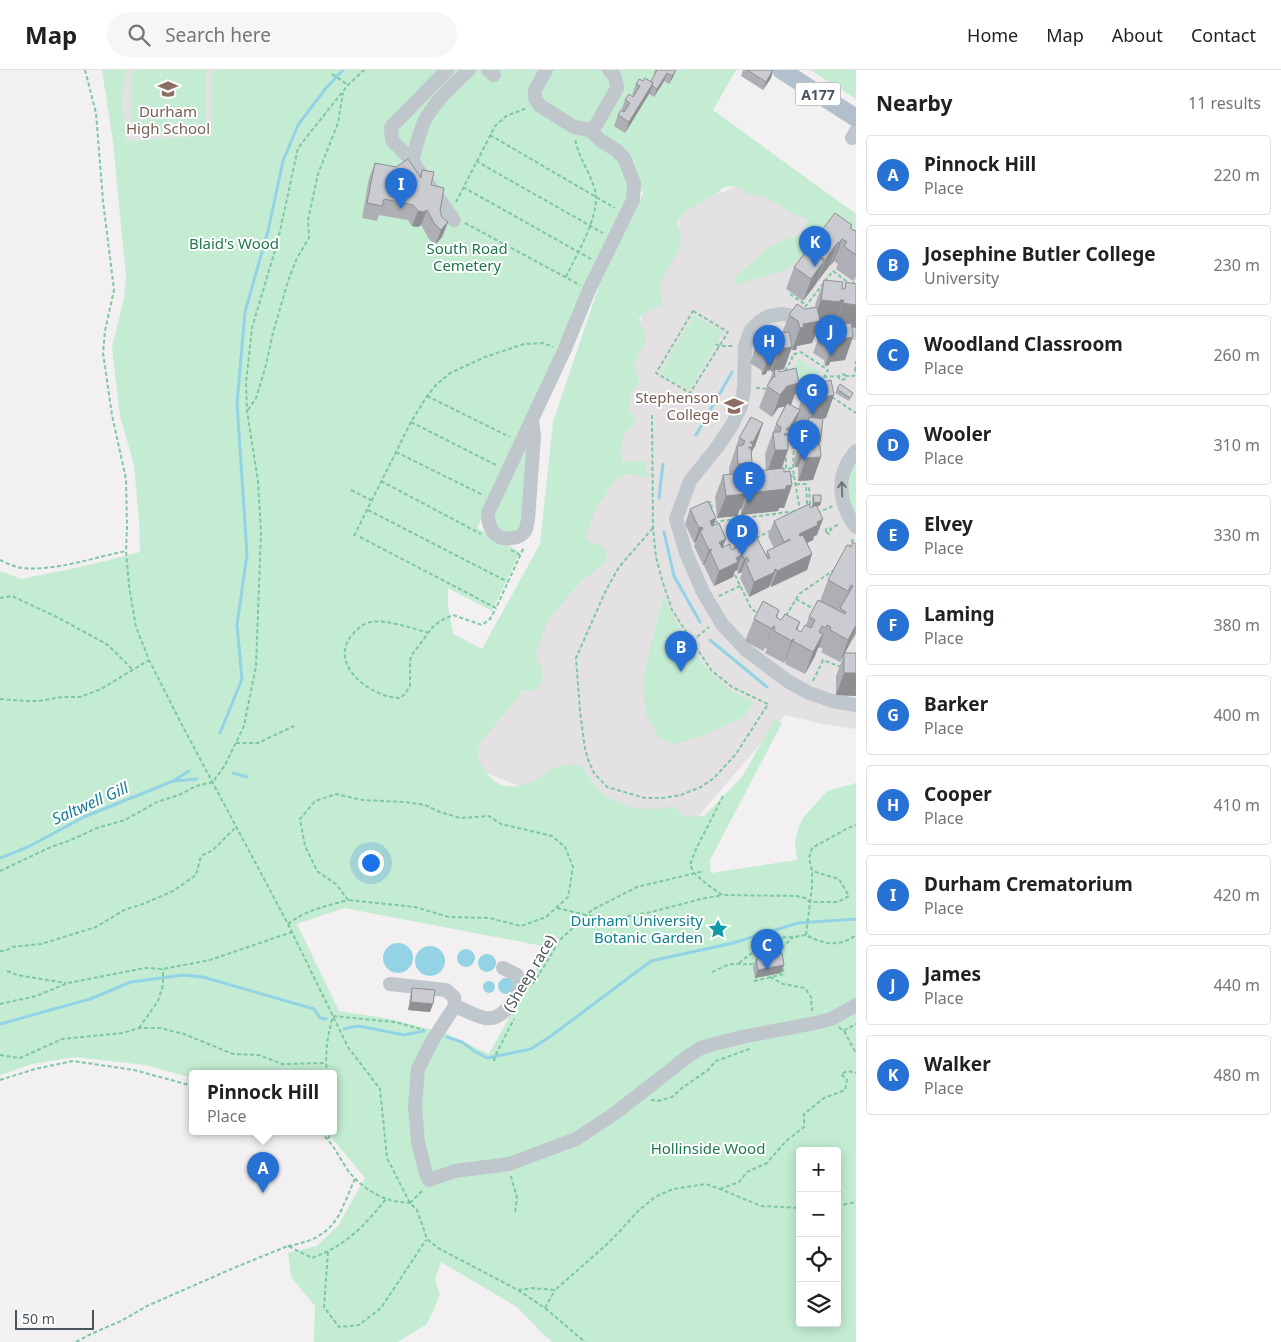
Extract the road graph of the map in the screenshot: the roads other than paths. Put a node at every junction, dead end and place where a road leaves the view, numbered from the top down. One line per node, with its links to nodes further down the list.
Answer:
1 (447, 70): 8 (lane)
2 (469, 70): 8 (lane)
3 (546, 70): 7 (lane)
4 (609, 70): 7 (lane)
5 (781, 70): 6 (main road, A177)
6 (856, 118)
7 (590, 130): 11 (lane)
8 (412, 161): 9 (lane)
9 (451, 217)
10 (856, 333): 14 (lane)
11 (532, 420): 11 (lane)
12 (856, 451): 13 (lane, one-way to 12)
13 (852, 522)
14 (856, 705)
15 (503, 968): 18 (lane)
16 (390, 984): 18 (lane)
17 (856, 1005): 18 (lane)
18 (455, 1006)

